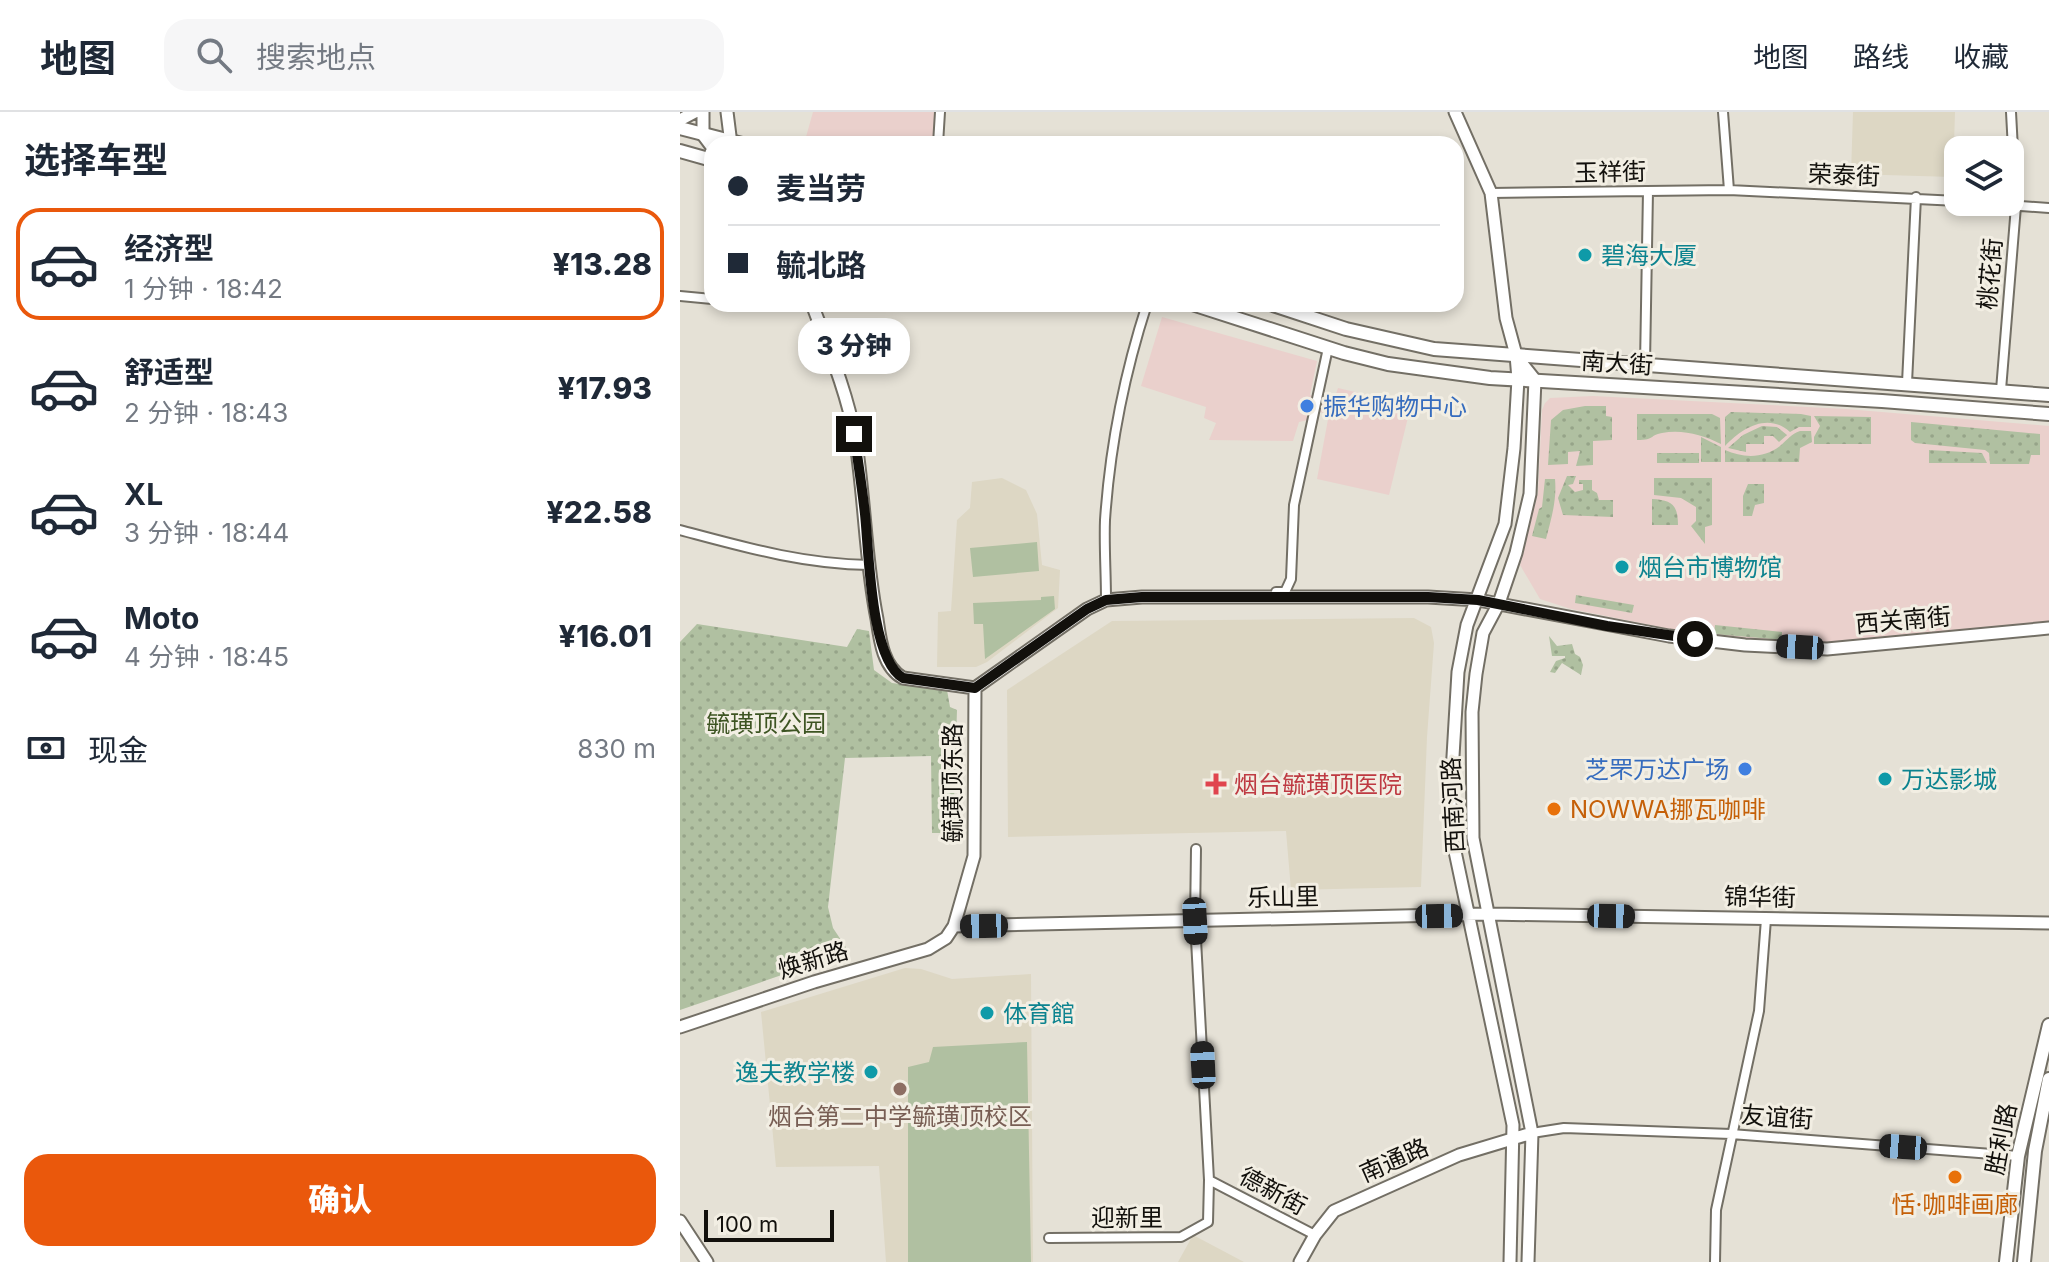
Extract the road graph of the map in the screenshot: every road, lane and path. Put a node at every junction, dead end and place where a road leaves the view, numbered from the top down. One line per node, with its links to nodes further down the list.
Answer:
1 (695, 112): 8 (street)
2 (703, 112): 10 (street)
3 (727, 112): 12 (street)
4 (940, 112): 13 (street)
5 (1455, 112): 19 (street, 西南河路)
6 (1723, 112): 17 (street)
7 (2011, 112): 14 (street, 桃花街)
8 (680, 120)
9 (680, 128): 10 (main road)
10 (703, 135): 11 (main road)
11 (707, 136)
12 (732, 136)
13 (938, 136)
14 (2012, 136)
15 (680, 151): 16 (main road)
16 (704, 158)
17 (1729, 190): 18 (street, 玉祥街); 20 (street, 荣泰街)
18 (1648, 191): 19 (street, 玉祥街); 33 (street)
19 (1491, 193): 32 (street, 西南河路)
20 (1916, 197): 21 (street, 荣泰街); 36 (street)
21 (1944, 200)
22 (2024, 206): 23 (street)
23 (2049, 208)
24 (2015, 216): 37 (street, 桃花街)
25 (680, 296): 26 (street)
26 (704, 298)
27 (815, 312): 41 (street)
28 (1145, 312): 43 (street)
29 (1217, 312): 31 (main road, 南大街)
30 (1294, 312): 32 (main road, 南大街)
31 (1328, 348): 34 (main road, 南大街); 42 (street)
32 (1516, 355): 33 (main road, 南大街); 34 (street, 西南河路); 35 (street, 西南河路)
33 (1645, 364): 36 (main road, 南大街)
34 (1518, 379): 35 (main road, 南大街); 44 (street, 西南河路)
35 (1535, 380): 39 (main road, 南大街); 45 (street, 西南河路)
36 (1907, 383): 37 (main road, 南大街)
37 (2001, 390): 38 (main road, 南大街)
38 (2049, 395)
39 (2049, 414)
40 (680, 530): 41 (street)
41 (869, 565): 47 (street)
42 (1204, 597): 43 (street, 毓璜顶东路); 44 (street, 毓璜顶东路)
43 (1106, 600): 47 (street, 毓璜顶东路)
44 (1478, 600): 45 (street, 西关南街); 50 (street, 西南河路)
45 (1499, 603): 46 (street, 西关南街); 49 (street, 西南河路)
46 (2049, 628)
47 (975, 688): 54 (street, 毓璜顶东路)
48 (1196, 849): 52 (street, 德新街)
49 (1487, 914): 50 (street, 锦华街); 51 (street, 锦华街); 60 (street, 西南河路)
50 (1470, 915): 52 (street, 乐山里); 62 (street, 西南河路)
51 (1766, 919): 53 (street, 锦华街); 61 (street)
52 (1195, 921): 54 (street, 乐山里); 64 (street, 德新街)
53 (2049, 923)
54 (954, 926): 56 (street, 焕新路)
55 (2049, 1025): 58 (main road, 胜利路)
56 (680, 1027)
57 (2049, 1079): 59 (main road, 胜利路)
58 (2025, 1124): 59 (street); 63 (main road, 胜利路)
59 (2045, 1125): 74 (main road, 胜利路)
60 (1532, 1133): 61 (street, 友谊街); 62 (street, 南通路); 71 (street, 西南河路)
61 (1731, 1134): 63 (street, 友谊街); 72 (street)
62 (1514, 1140): 66 (street, 南通路); 70 (street, 西南河路)
63 (2018, 1156): 73 (main road, 胜利路)
64 (1209, 1180): 66 (street, 德新街); 67 (street, 迎新里)
65 (680, 1221): 68 (street)
66 (1315, 1235): 69 (street, 南通路)
67 (1049, 1238)
68 (707, 1262)
69 (1300, 1262)
70 (1510, 1262)
71 (1528, 1262)
72 (1715, 1262)
73 (2006, 1262)
74 (2024, 1262)

